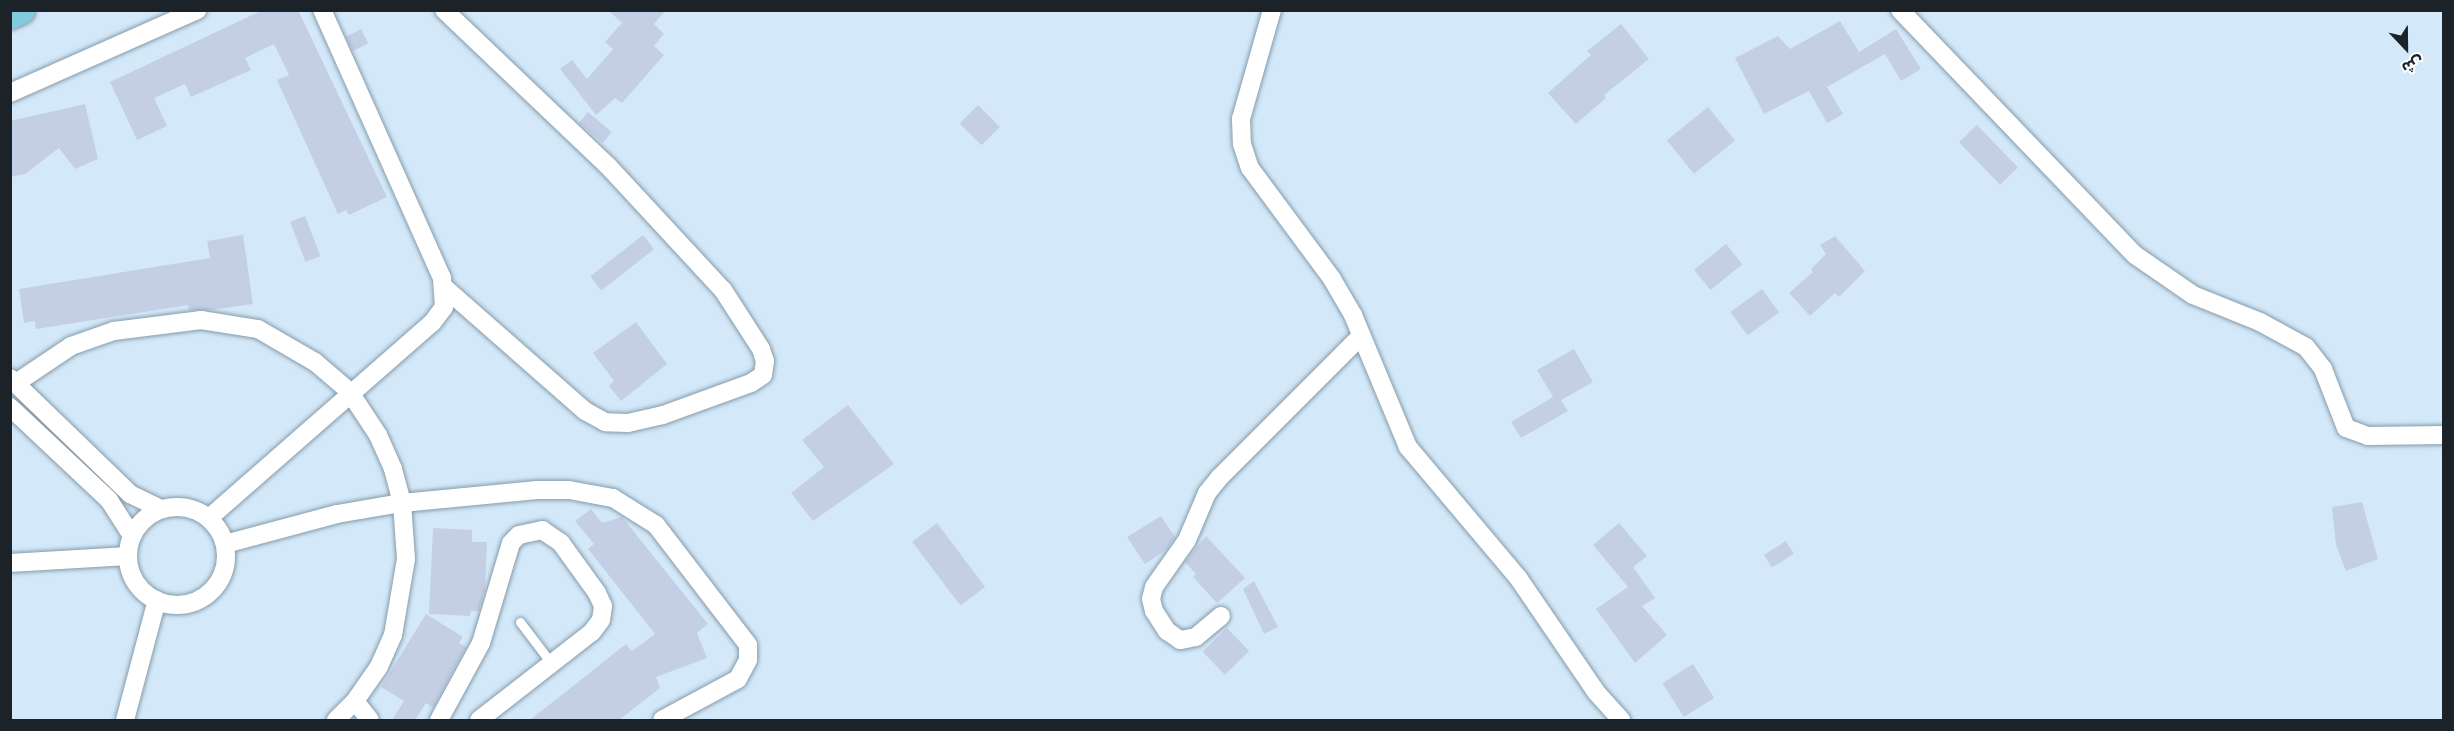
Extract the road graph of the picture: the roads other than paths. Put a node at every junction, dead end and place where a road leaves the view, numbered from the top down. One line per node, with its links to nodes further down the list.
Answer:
1 (197, 10): 6 (street)
2 (322, 10): 7 (street)
3 (444, 10): 7 (street)
4 (1272, 10): 8 (street)
5 (1900, 10): 12 (street)
6 (10, 93)
7 (445, 288): 10 (street)
8 (1361, 336): 21 (street); 31 (street)
9 (13, 380): 10 (street); 14 (street)
10 (349, 392): 13 (street); 15 (street)
11 (10, 407): 16 (street)
12 (2444, 435)
13 (402, 503): 17 (street); 24 (street); 30 (street)
14 (161, 509): 15 (street); 16 (street)
15 (209, 518): 17 (street)
16 (132, 536): 18 (street)
17 (225, 544): 20 (street)
18 (128, 556): 19 (street); 20 (street)
19 (10, 563)
20 (157, 600): 25 (street)
21 (1221, 616)
22 (520, 622): 23 (lane)
23 (552, 664): 28 (street); 29 (street)
24 (356, 701): 26 (street); 27 (street)
25 (125, 720)
26 (336, 720)
27 (370, 720)
28 (439, 720)
29 (479, 720)
30 (662, 720)
31 (1621, 720)

